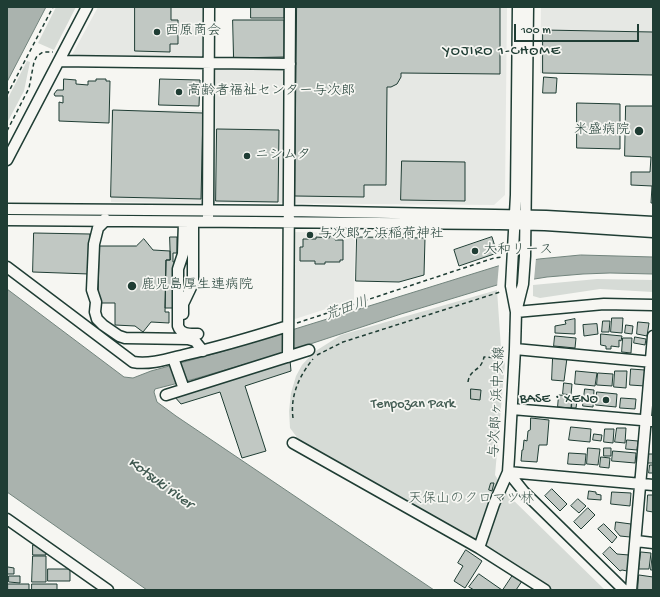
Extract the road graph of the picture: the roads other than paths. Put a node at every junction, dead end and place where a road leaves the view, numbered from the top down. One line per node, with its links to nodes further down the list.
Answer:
1 (87, 7): 8 (street)
2 (210, 7): 9 (street)
3 (290, 7): 10 (street)
4 (518, 7): 6 (street, 与次郎ヶ浜中央線)
5 (528, 7): 7 (street, 与次郎ヶ浜中央線)
6 (518, 32): 7 (street); 18 (street, 与次郎ヶ浜中央線)
7 (528, 32): 19 (street, 与次郎ヶ浜中央線)
8 (57, 57): 9 (street); 11 (street)
9 (210, 63): 10 (street); 13 (street)
10 (290, 64): 14 (street)
11 (7, 160)
12 (7, 209): 16 (street)
13 (208, 211): 14 (street); 16 (street); 21 (street)
14 (289, 211): 15 (street); 22 (street)
15 (391, 213): 18 (street); 24 (street)
16 (106, 216): 17 (street); 20 (street); 35 (street)
17 (7, 220)
18 (514, 220): 19 (street); 24 (street); 30 (street, 与次郎ヶ浜中央線)
19 (526, 220): 23 (street); 25 (street); 30 (street, 与次郎ヶ浜中央線)
20 (189, 222): 21 (street); 26 (street); 27 (street)
21 (207, 222): 22 (street)
22 (289, 222): 24 (street); 31 (street)
23 (653, 222)
24 (390, 224)
25 (653, 232)
26 (180, 262): 27 (street); 27 (street)
27 (193, 266)
28 (7, 267): 37 (street)
29 (653, 305): 30 (street)
30 (516, 312): 33 (street, 与次郎ヶ浜中央線)
31 (288, 328): 35 (street); 36 (street)
32 (653, 336): 38 (street)
33 (516, 349): 38 (street); 41 (street, 与次郎ヶ浜中央線)
34 (309, 350): 36 (street)
35 (203, 351): 37 (street)
36 (288, 355): 39 (street)
37 (174, 360): 39 (street)
38 (652, 362): 42 (street)
39 (183, 388): 40 (street)
40 (166, 395)
41 (512, 409): 42 (street); 44 (street, 与次郎ヶ浜中央線)
42 (649, 421): 45 (street)
43 (293, 443): 50 (street)
44 (508, 472): 45 (street); 50 (street); 54 (street, 与次郎ヶ浜中央線)
45 (640, 484): 46 (street); 48 (street)
46 (653, 485)
47 (7, 519): 51 (street)
48 (636, 541): 49 (street); 55 (street)
49 (653, 543)
50 (479, 548): 53 (street)
51 (97, 586): 52 (street)
52 (108, 590)
53 (545, 590)
54 (624, 590)
55 (631, 590)

